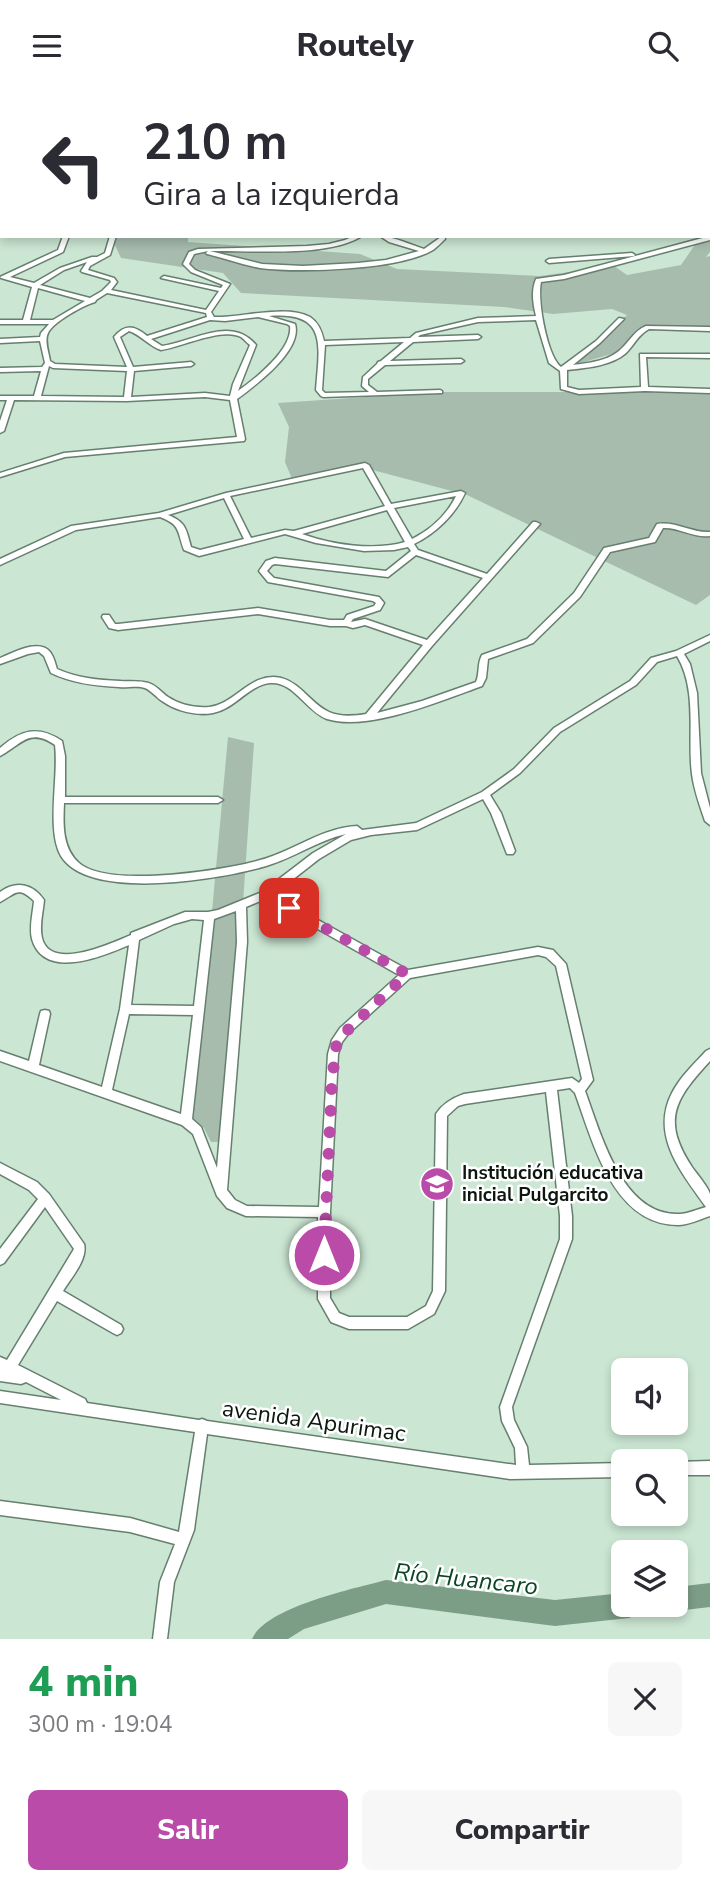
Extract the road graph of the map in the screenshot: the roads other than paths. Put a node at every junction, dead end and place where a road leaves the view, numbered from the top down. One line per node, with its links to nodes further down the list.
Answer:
1 (65, 238): 14 (street)
2 (112, 238): 12 (street)
3 (354, 238): 10 (street)
4 (386, 238): 9 (street)
5 (443, 238): 9 (street)
6 (710, 238): 8 (street)
7 (710, 245): 8 (street)
8 (660, 250): 11 (street)
9 (429, 252): 10 (street)
10 (191, 253): 17 (street)
11 (646, 254): 13 (street); 22 (street)
12 (99, 260): 16 (street); 18 (street)
13 (549, 261)
14 (1, 278): 16 (street)
15 (164, 278): 17 (street)
16 (36, 285): 19 (street); 25 (street)
17 (223, 290): 20 (street)
18 (107, 291): 19 (street); 20 (street)
19 (93, 301): 26 (street)
20 (209, 315): 21 (street); 29 (street)
21 (256, 316): 33 (street); 49 (street)
22 (539, 318): 31 (street); 40 (street)
23 (621, 319): 40 (street)
24 (0, 321): 25 (street)
25 (26, 321): 26 (street)
26 (52, 322): 30 (street)
27 (710, 329): 40 (street)
28 (478, 337): 31 (street)
29 (146, 338): 39 (street); 49 (street)
30 (42, 339): 32 (street); 38 (street)
31 (407, 340): 33 (street); 36 (street)
32 (0, 341)
33 (323, 343): 45 (street)
34 (710, 356): 42 (street)
35 (461, 361): 36 (street)
36 (380, 363): 45 (street)
37 (191, 364): 39 (street)
38 (46, 365): 39 (street); 41 (street); 48 (street)
39 (131, 369): 50 (street)
40 (564, 369): 42 (street)
41 (0, 370)
42 (645, 389): 43 (street)
43 (710, 391)
44 (440, 392): 45 (street)
45 (376, 393)
46 (0, 398): 47 (street)
47 (11, 398): 48 (street); 51 (street)
48 (37, 398): 50 (street)
49 (233, 398): 50 (street); 52 (street)
50 (127, 399)
51 (0, 431)
52 (0, 475)
53 (226, 495): 54 (street); 55 (street); 59 (street)
54 (390, 507): 57 (street); 60 (street); 60 (street)
55 (160, 515): 59 (street); 61 (street)
56 (536, 524): 62 (street)
57 (296, 533): 59 (street); 60 (street)
58 (710, 534): 69 (street)
59 (250, 541)
60 (413, 549): 62 (street); 64 (street)
61 (0, 562)
62 (489, 577): 66 (street)
63 (106, 617): 64 (street)
64 (346, 623): 66 (street)
65 (710, 638): 67 (street)
66 (429, 644): 69 (street)
67 (679, 653): 71 (street); 74 (street)
68 (0, 661): 69 (street)
69 (369, 716)
70 (0, 753): 72 (street)
71 (485, 794): 75 (street); 76 (street)
72 (59, 800): 73 (street); 75 (street)
73 (218, 800)
74 (710, 821)
75 (371, 831): 77 (street)
76 (510, 851)
77 (265, 895): 79 (street); 82 (street)
78 (0, 898): 81 (street)
79 (241, 905): 80 (street); 94 (street)
80 (209, 916): 81 (street); 84 (street)
81 (135, 936): 83 (street)
82 (407, 974): 90 (street); 98 (street)
83 (125, 1009): 84 (street); 91 (street)
84 (198, 1011): 92 (street)
85 (45, 1014): 88 (street)
86 (710, 1054): 96 (street)
87 (0, 1056): 88 (street)
88 (33, 1066): 91 (street)
89 (551, 1086): 90 (street); 98 (street); 109 (street)
90 (579, 1090): 97 (street)
91 (106, 1091): 92 (street)
92 (186, 1121): 94 (street)
93 (0, 1168): 95 (street)
94 (221, 1192): 98 (street)
95 (45, 1198): 99 (street); 100 (street)
96 (710, 1203)
97 (710, 1211)
98 (324, 1212)
99 (0, 1259)
100 (54, 1292): 101 (street); 102 (street)
101 (117, 1329)
102 (3, 1369): 104 (street)
103 (1, 1401): 104 (street, avenida Apurimac)
104 (91, 1408): 105 (street, avenida Apurimac)
105 (202, 1425): 109 (street, avenida Apurimac); 111 (street)
106 (710, 1468): 107 (street)
107 (688, 1469)
108 (611, 1470): 109 (street, avenida Apurimac)
109 (523, 1471)
110 (0, 1508): 111 (street)
111 (183, 1540): 112 (street)
112 (160, 1639)

